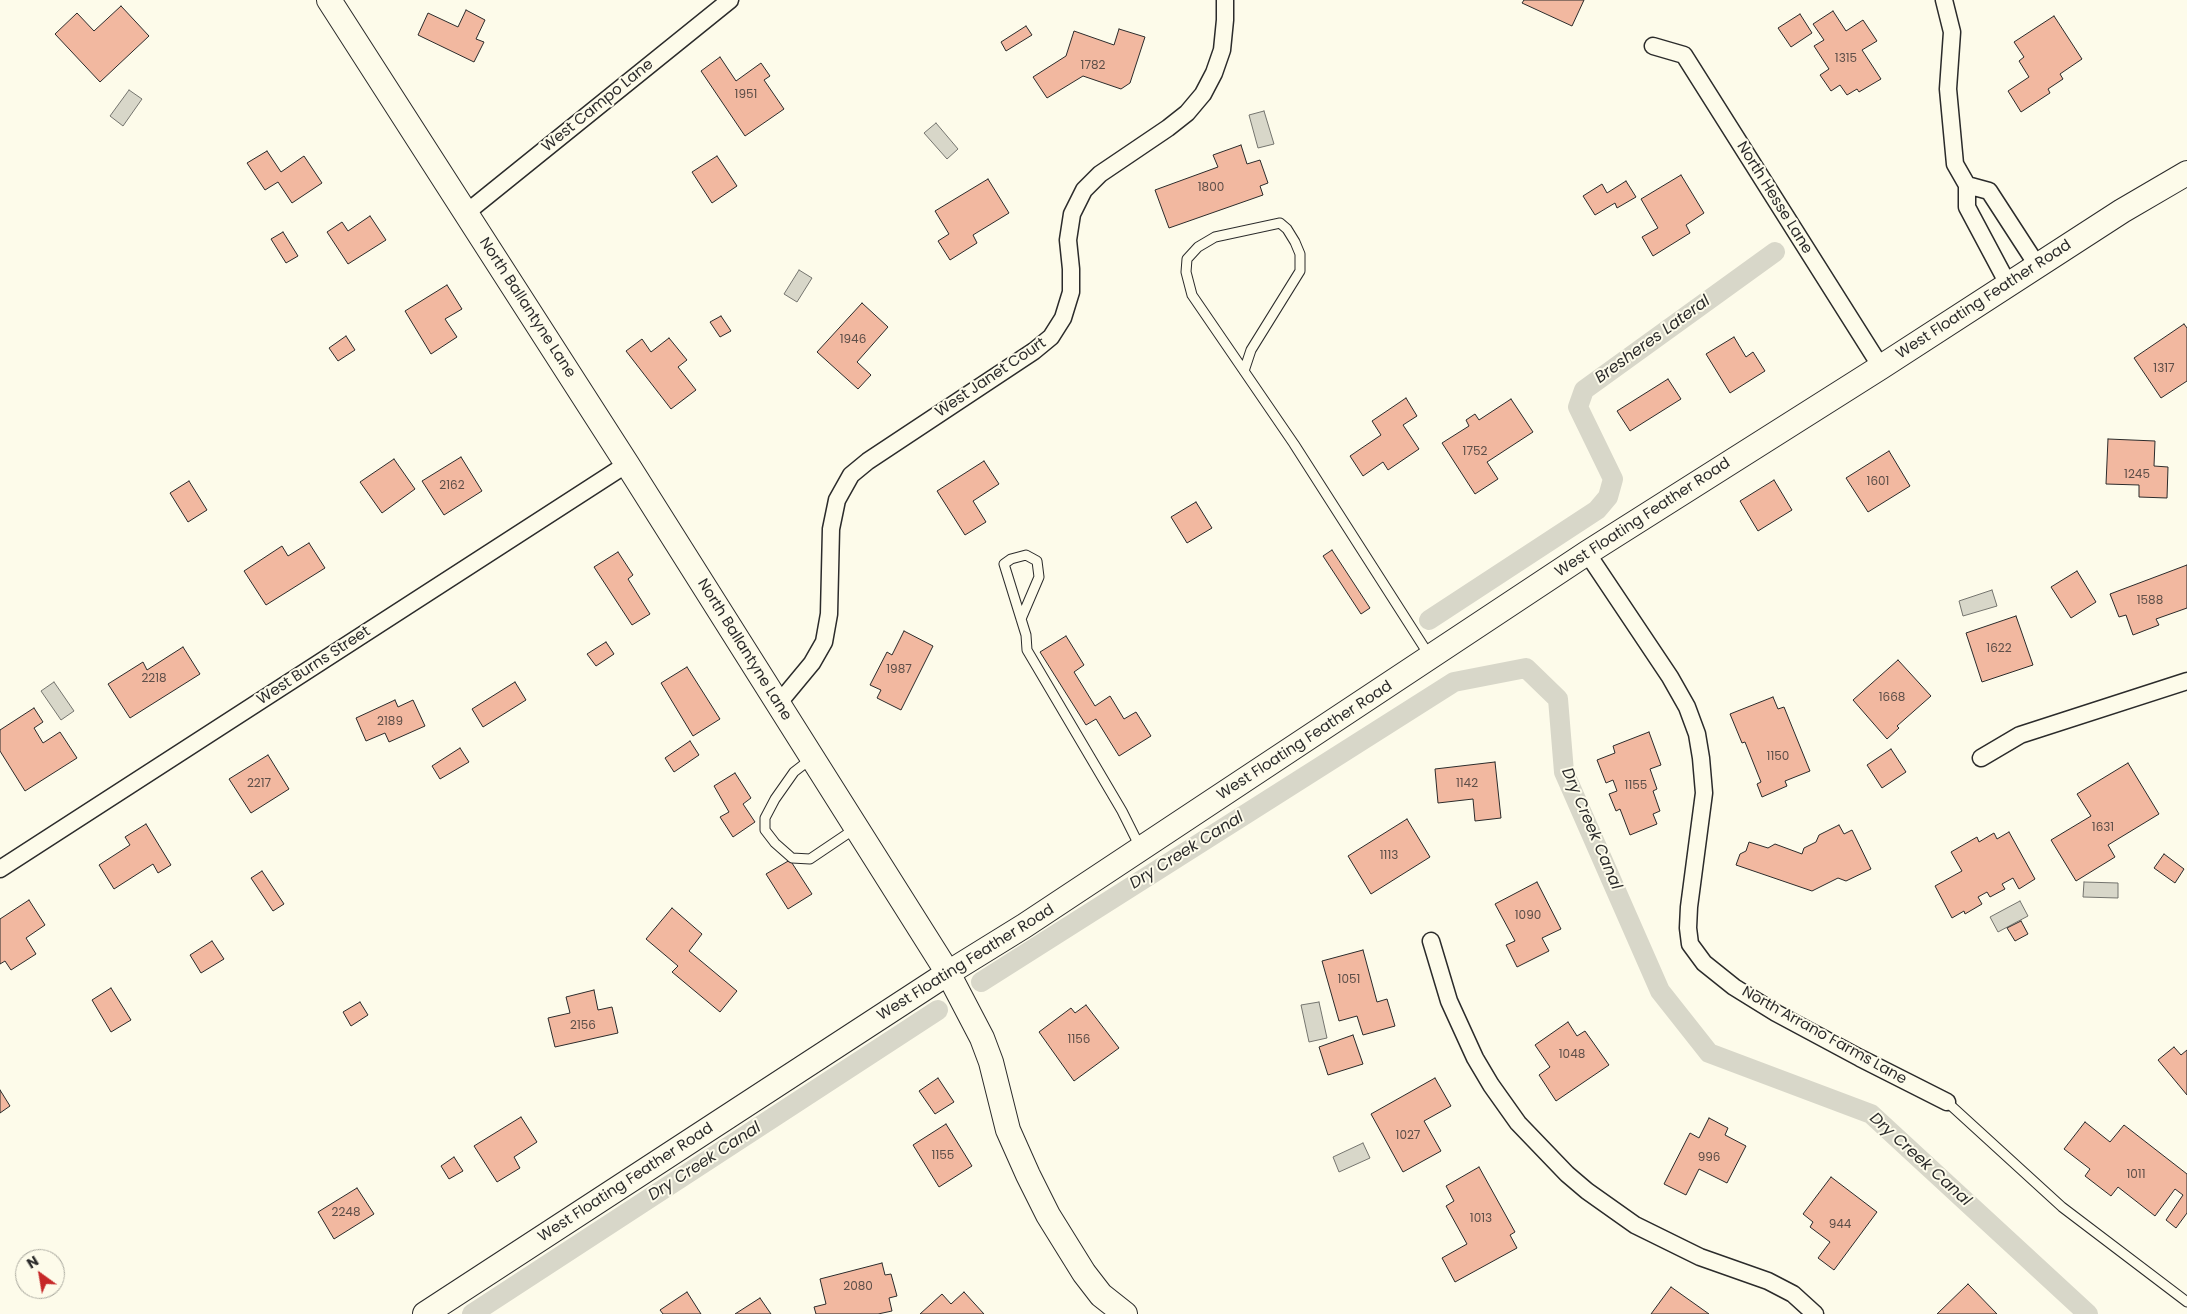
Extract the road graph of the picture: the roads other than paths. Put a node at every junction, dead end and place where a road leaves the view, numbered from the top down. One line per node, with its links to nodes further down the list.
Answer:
1 (329, 0): 8 (main road, North Ballantyne Lane)
2 (730, 0): 8 (street, West Campo Lane)
3 (1225, 0): 18 (street, West Janet Court)
4 (1944, 0): 7 (street)
5 (1653, 46): 11 (street, North Hesse Lane)
6 (2187, 173): 9 (main road, West Floating Feather Road)
7 (1967, 185): 9 (street); 10 (street)
8 (466, 213): 13 (main road, North Ballantyne Lane)
9 (2037, 265): 10 (main road, West Floating Feather Road)
10 (2008, 284): 11 (main road, West Floating Feather Road)
11 (1881, 368): 14 (main road, West Floating Feather Road)
12 (1244, 371): 12 (lane); 16 (lane)
13 (627, 464): 18 (main road, North Ballantyne Lane); 23 (street, West Burns Street)
14 (1587, 553): 16 (main road, West Floating Feather Road); 26 (street, North Arrano Farms Lane)
15 (1021, 619): 15 (lane); 22 (lane)
16 (1431, 658): 22 (main road, West Floating Feather Road)
17 (2187, 681): 20 (street)
18 (778, 704): 19 (main road, North Ballantyne Lane)
19 (812, 757): 21 (main road, North Ballantyne Lane); 21 (lane)
20 (1981, 758)
21 (856, 828): 25 (main road, North Ballantyne Lane)
22 (1141, 849): 25 (main road, West Floating Feather Road)
23 (0, 868)
24 (1431, 941): 30 (street)
25 (948, 973): 28 (main road, West Floating Feather Road); 29 (main road, North Ballantyne Lane)
26 (1946, 1102): 27 (lane)
27 (2187, 1302)
28 (426, 1314)
29 (1125, 1314)
30 (1815, 1314)

